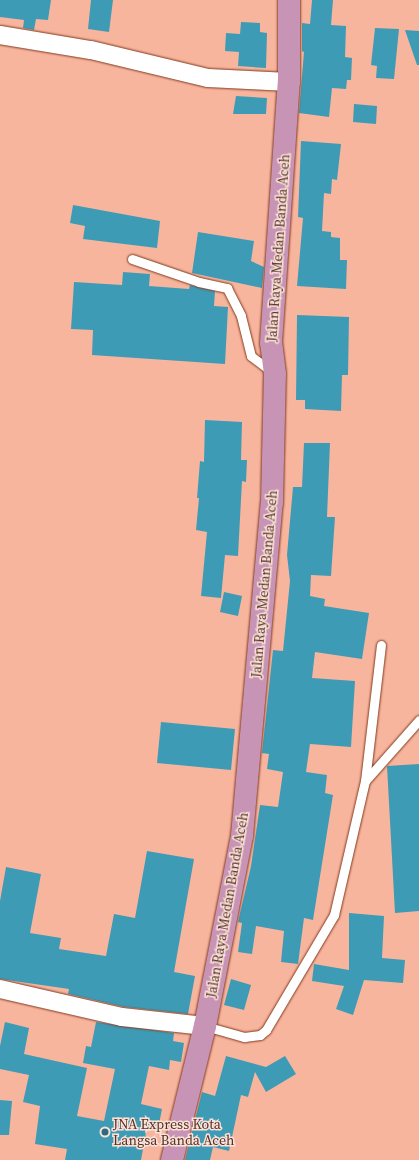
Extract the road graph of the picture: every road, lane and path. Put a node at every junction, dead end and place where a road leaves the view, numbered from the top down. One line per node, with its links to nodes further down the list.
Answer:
1 (289, 0): 3 (highway, Jalan Raya Medan Banda Aceh)
2 (0, 34): 3 (street)
3 (289, 82): 5 (highway, Jalan Raya Medan Banda Aceh)
4 (132, 259): 5 (lane)
5 (275, 374): 10 (highway, Jalan Raya Medan Banda Aceh)
6 (381, 645): 8 (lane)
7 (419, 720): 8 (lane)
8 (365, 781): 10 (lane)
9 (0, 989): 10 (street)
10 (205, 1026): 11 (highway, Jalan Raya Medan Banda Aceh)
11 (172, 1160)

